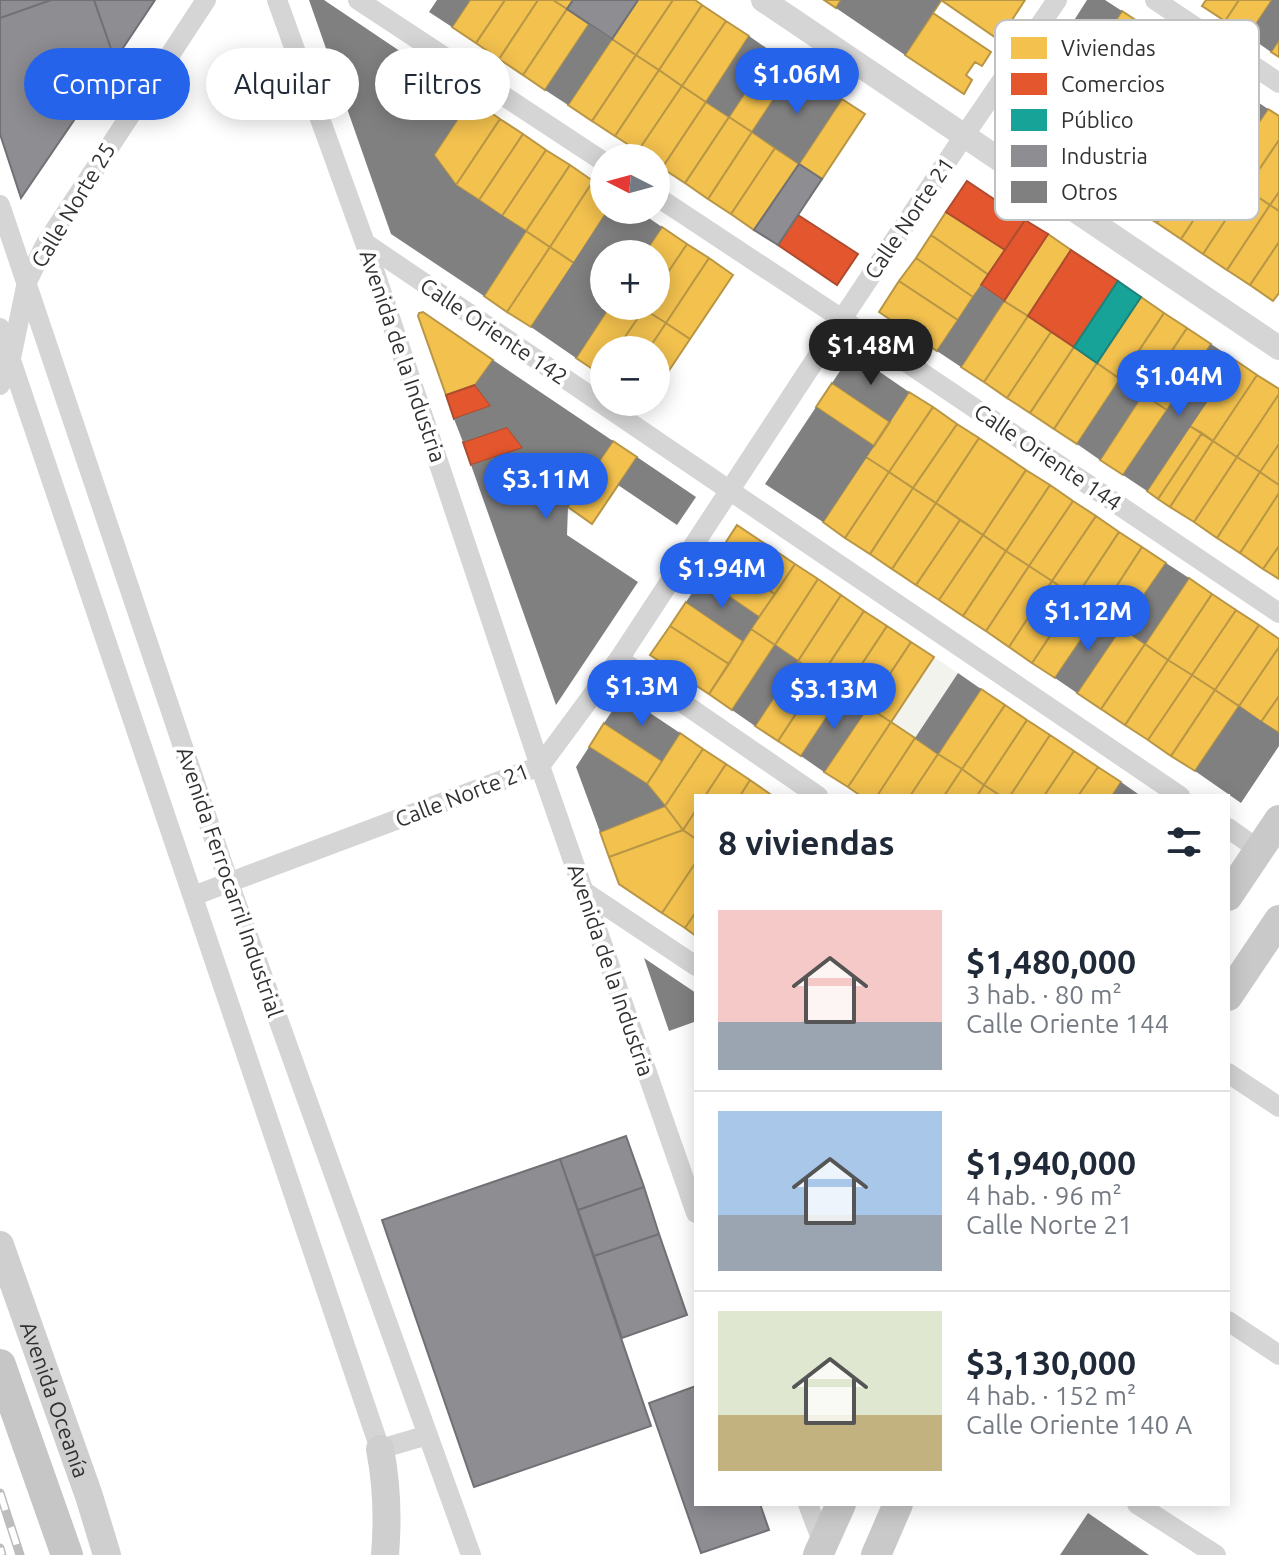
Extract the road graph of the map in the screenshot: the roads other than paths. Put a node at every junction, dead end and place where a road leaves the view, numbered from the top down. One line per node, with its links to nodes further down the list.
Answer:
1 (206, 0): 19 (street, Calle Norte 25)
2 (277, 0): 18 (street, Avenida de la Industria)
3 (358, 0): 13 (street)
4 (763, 0): 12 (street)
5 (1057, 0): 7 (street, Calle Norte 21)
6 (1155, 0): 8 (street)
7 (1043, 20)
8 (1185, 20)
9 (1259, 70): 10 (street)
10 (1279, 83)
11 (995, 91): 12 (street, Calle Norte 21)
12 (964, 136): 14 (street); 20 (street, Calle Norte 21)
13 (590, 153)
14 (995, 157)
15 (0, 205): 19 (street, Avenida Ferrocarril Industrial)
16 (670, 205): 20 (street, Calle Oriente 144)
17 (1089, 220): 22 (street)
18 (365, 243): 25 (street, Calle Oriente 142); 28 (street, Avenida de la Industria)
19 (27, 282): 23 (street, Calle Norte 25); 34 (street, Avenida Ferrocarril Industrial)
20 (842, 319): 25 (street, Calle Norte 21); 26 (street, Calle Oriente 144)
21 (0, 328): 23 (street, Avenida Ferrocarril Industrial)
22 (1279, 348)
23 (11, 358): 24 (street, Calle Norte 25); 37 (street, Avenida Ferrocarril Industrial)
24 (0, 385)
25 (730, 491): 27 (street, Calle Norte 21); 30 (street, Calle Oriente 142)
26 (1279, 613)
27 (619, 659): 28 (street, Calle Norte 21); 29 (street)
28 (540, 766): 34 (street, Calle Norte 21); 35 (street, Avenida de la Industria)
29 (815, 794)
30 (1177, 794)
31 (1279, 820): 33 (main road)
32 (1230, 829): 33 (street)
33 (1259, 850): 36 (main road)
34 (229, 883): 37 (street, Calle Norte 21); 48 (street, Avenida Ferrocarril Industrial)
35 (585, 892): 39 (street); 43 (street, Avenida de la Industria)
36 (1230, 893)
37 (193, 896): 49 (street, Avenida Ferrocarril Industrial)
38 (1279, 920): 40 (main road)
39 (694, 965)
40 (1230, 993)
41 (1230, 1074): 42 (street)
42 (1279, 1107)
43 (694, 1206)
44 (0, 1245): 56 (main road, Avenida Oceanía)
45 (1230, 1322): 46 (street)
46 (1279, 1355)
47 (0, 1365): 55 (highway, Avenida Oceanía)
48 (428, 1435): 49 (street); 58 (street, Avenida Ferrocarril Industrial)
49 (380, 1449): 57 (main road)
50 (809, 1506): 54 (street)
51 (840, 1506): 54 (main road)
52 (897, 1506): 59 (main road)
53 (1140, 1506): 60 (street)
54 (823, 1551)
55 (67, 1555)
56 (107, 1555)
57 (385, 1555)
58 (471, 1555)
59 (876, 1555)
60 (1216, 1555)

